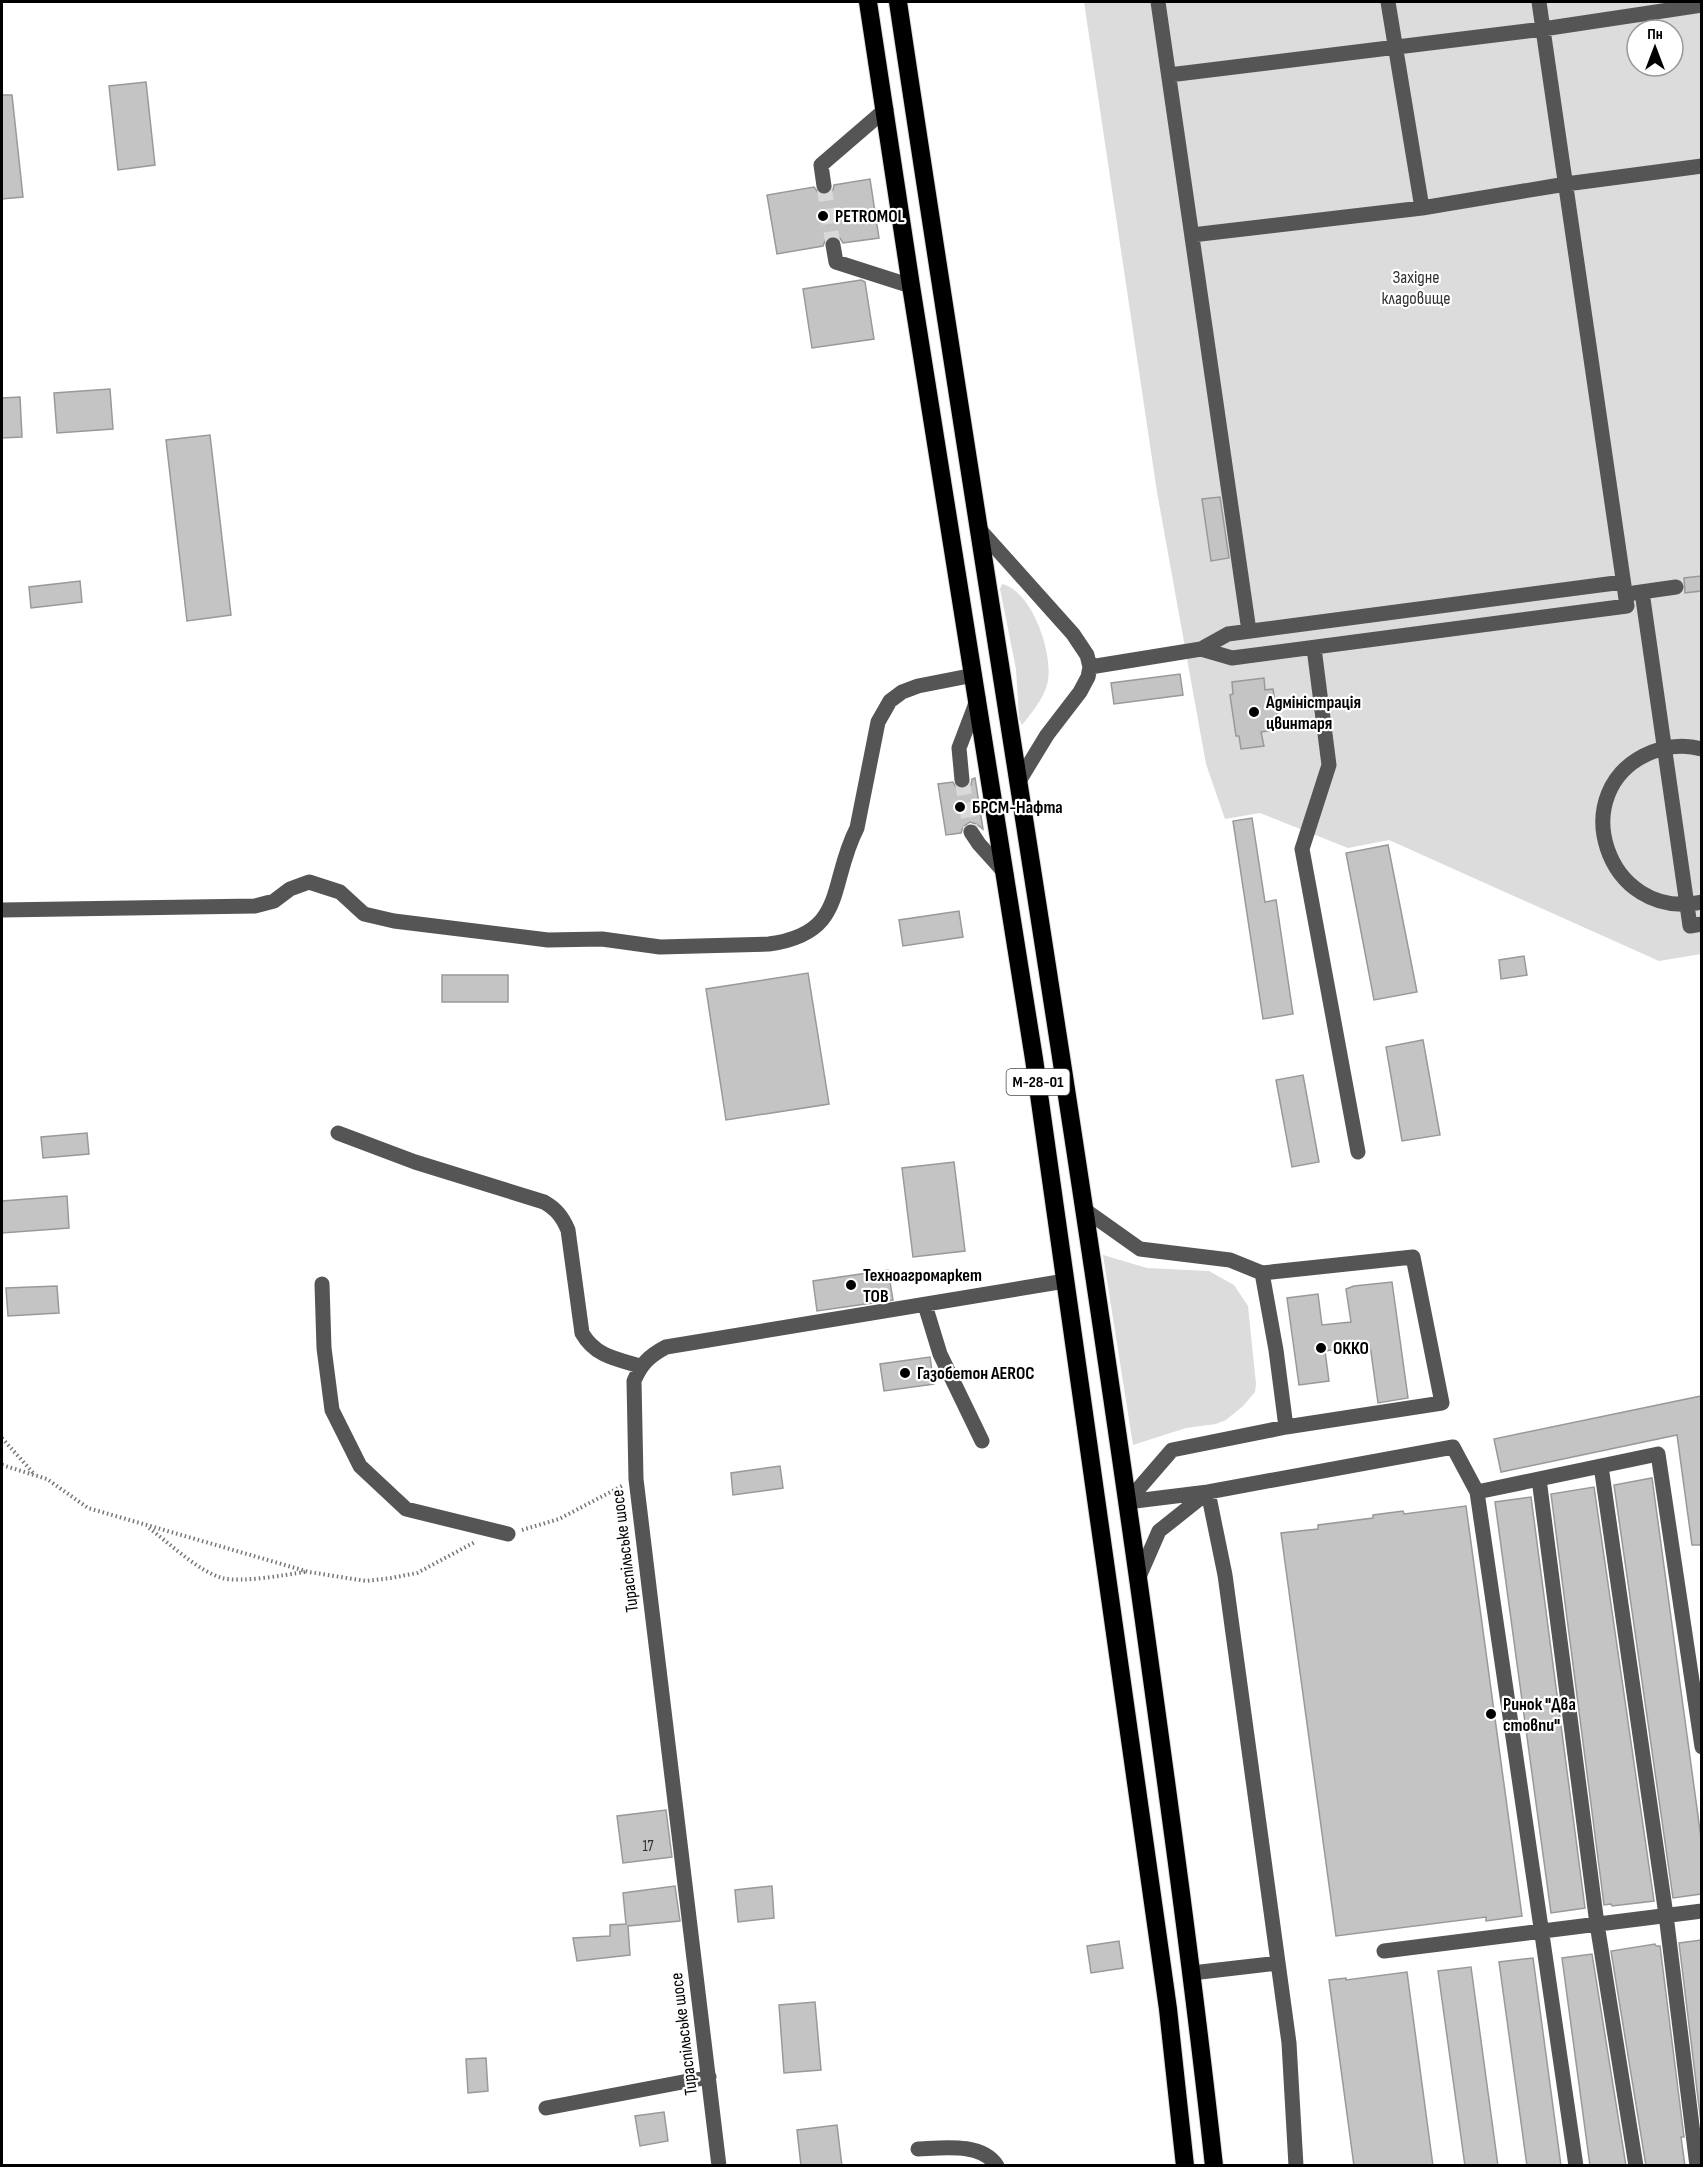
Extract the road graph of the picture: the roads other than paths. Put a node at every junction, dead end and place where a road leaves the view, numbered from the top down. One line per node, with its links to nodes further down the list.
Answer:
1 (868, 2): 10 (highway, М-28-01)
2 (898, 2): 18 (highway, М-28-01)
3 (1158, 2): 9 (street)
4 (1388, 2): 8 (street)
5 (1539, 2): 7 (street)
6 (1701, 5): 7 (street)
7 (1543, 29): 8 (street); 12 (street)
8 (1396, 47): 9 (street); 14 (street)
9 (1169, 75): 15 (street)
10 (886, 109): 13 (street); 17 (highway, М-28-01)
11 (1701, 166): 12 (street)
12 (1566, 184): 14 (street); 21 (street)
13 (824, 186)
14 (1422, 208): 15 (street)
15 (1191, 235): 22 (street)
16 (833, 245): 17 (street)
17 (911, 286): 26 (highway, М-28-01)
18 (979, 529): 25 (street); 31 (highway, М-28-01)
19 (1676, 587): 20 (street)
20 (1641, 592): 21 (street); 28 (street)
21 (1625, 594): 22 (street); 23 (street)
22 (1249, 631): 24 (street)
23 (1314, 648): 24 (street); 38 (street)
24 (1201, 649): 25 (street)
25 (1090, 667): 31 (street)
26 (974, 675): 27 (highway, М-28-01); 35 (street)
27 (978, 698): 30 (street); 33 (highway, М-28-01)
28 (1665, 747): 29 (street); 34 (street); 34 (street)
29 (1701, 749)
30 (962, 780)
31 (1019, 781): 39 (highway, М-28-01)
32 (971, 831): 33 (street)
33 (1006, 874): 41 (highway, М-28-01)
34 (1694, 904): 36 (street)
35 (2, 910)
36 (1701, 924)
37 (338, 1133): 44 (street)
38 (1358, 1152)
39 (1085, 1210): 40 (street); 51 (highway, М-28-01)
40 (1262, 1273): 45 (street); 45 (street)
41 (1065, 1281): 43 (street); 67 (highway, М-28-01)
42 (322, 1284): 52 (street)
43 (926, 1305): 44 (street); 46 (street)
44 (640, 1366): 62 (street, Тираспільське шосе)
45 (1286, 1427): 51 (street)
46 (982, 1441)
47 (1601, 1466): 48 (street); 54 (street); 56 (street)
48 (1539, 1479): 50 (street); 57 (street)
49 (1208, 1492): 50 (street); 51 (street); 53 (street); 60 (street)
50 (1477, 1492): 58 (street)
51 (1127, 1502): 53 (highway, М-28-01)
52 (508, 1534)
53 (1138, 1580): 61 (highway, М-28-01)
54 (1701, 1747)
55 (1701, 1911): 56 (street)
56 (1666, 1915): 57 (street); 72 (street)
57 (1597, 1924): 58 (street); 71 (street)
58 (1542, 1931): 59 (street); 70 (street)
59 (1384, 1951)
60 (1278, 1963): 61 (street); 69 (street)
61 (1192, 1973): 68 (highway, М-28-01)
62 (709, 2077): 63 (street); 65 (street, Тираспільське шосе)
63 (546, 2108)
64 (918, 2149): 66 (street)
65 (719, 2166)
66 (997, 2166)
67 (1185, 2166)
68 (1214, 2166)
69 (1296, 2166)
70 (1576, 2166)
71 (1636, 2166)
72 (1697, 2166)

